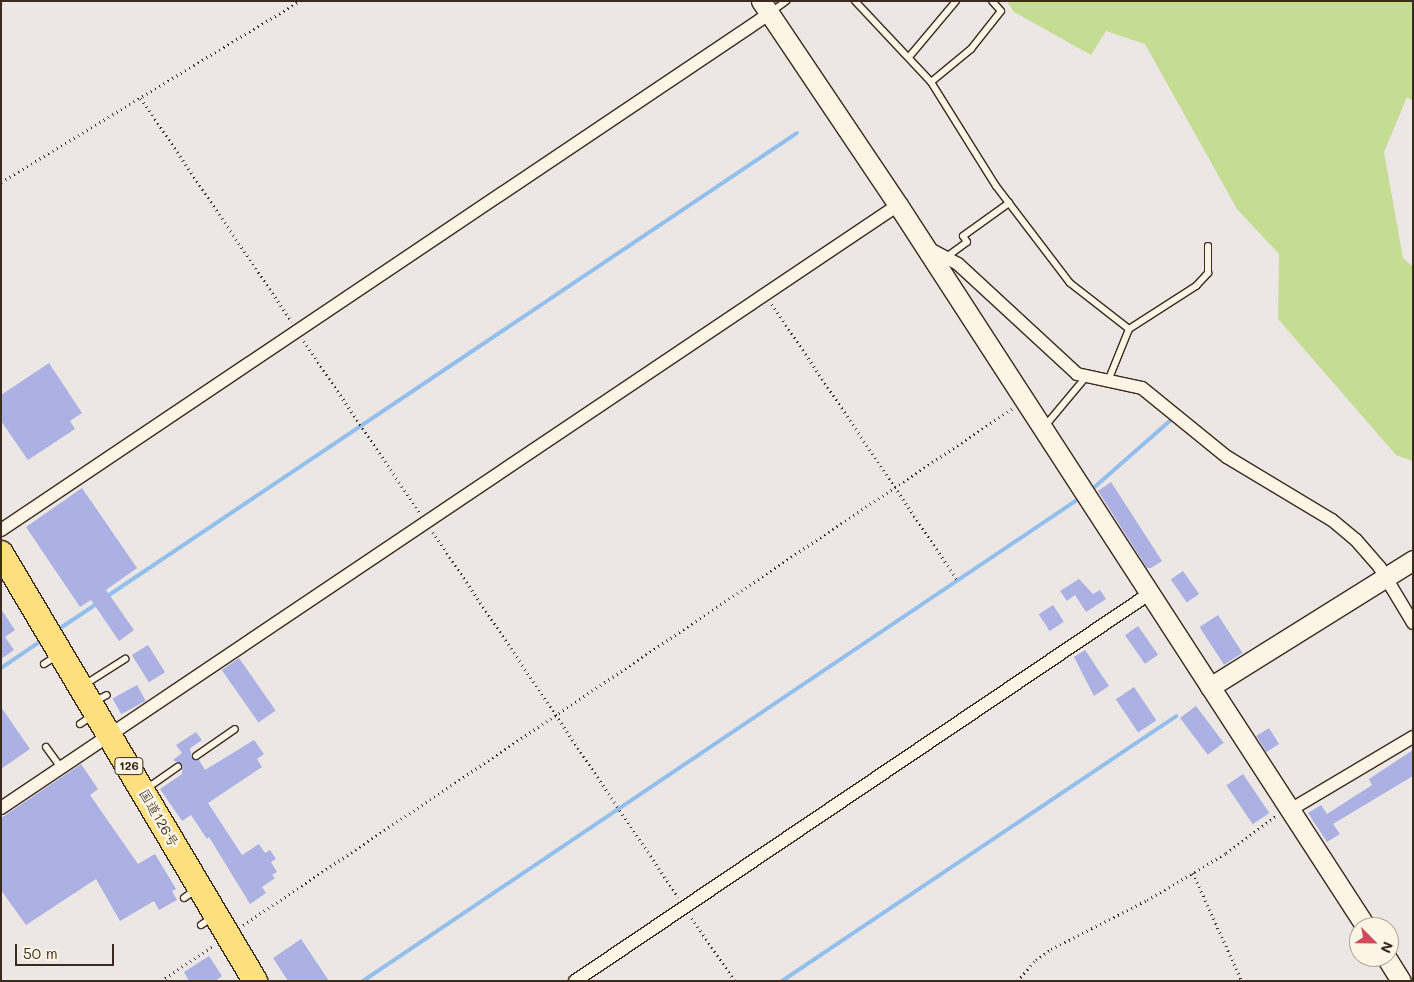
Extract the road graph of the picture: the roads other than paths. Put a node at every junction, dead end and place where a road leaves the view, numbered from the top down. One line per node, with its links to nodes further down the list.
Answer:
1 (786, 1): 5 (lane)
2 (855, 1): 6 (lane)
3 (956, 1): 6 (lane)
4 (992, 1): 7 (lane)
5 (765, 8): 9 (street); 17 (street)
6 (909, 57): 7 (lane)
7 (931, 82): 8 (lane)
8 (1009, 203): 12 (lane); 13 (lane)
9 (898, 205): 11 (street); 27 (street)
10 (1208, 246): 13 (lane)
11 (926, 247): 12 (street); 16 (street)
12 (945, 258): 14 (street)
13 (1129, 330): 15 (lane)
14 (1086, 377): 15 (street); 16 (lane)
15 (1108, 381): 20 (street)
16 (1043, 429): 21 (street)
17 (1, 530)
18 (1, 553): 25 (highway, 国道126号 / 126)
19 (1413, 560): 20 (street)
20 (1385, 576): 22 (street); 24 (street)
21 (1149, 594): 24 (street); 39 (street)
22 (1413, 623)
23 (125, 659): 25 (lane)
24 (1210, 686): 35 (street)
25 (91, 704): 27 (highway, 国道126号 / 126)
26 (236, 729): 30 (lane)
27 (110, 735): 32 (street); 33 (highway, 国道126号 / 126)
28 (1413, 738): 35 (street)
29 (46, 747): 32 (lane)
30 (196, 756)
31 (178, 767): 33 (lane)
32 (60, 768): 34 (street)
33 (143, 791): 38 (highway, 国道126号 / 126)
34 (1, 808)
35 (1289, 808): 36 (street)
36 (1360, 917)
37 (1392, 967): 40 (street)
38 (255, 981)
39 (575, 981)
40 (1401, 981)

